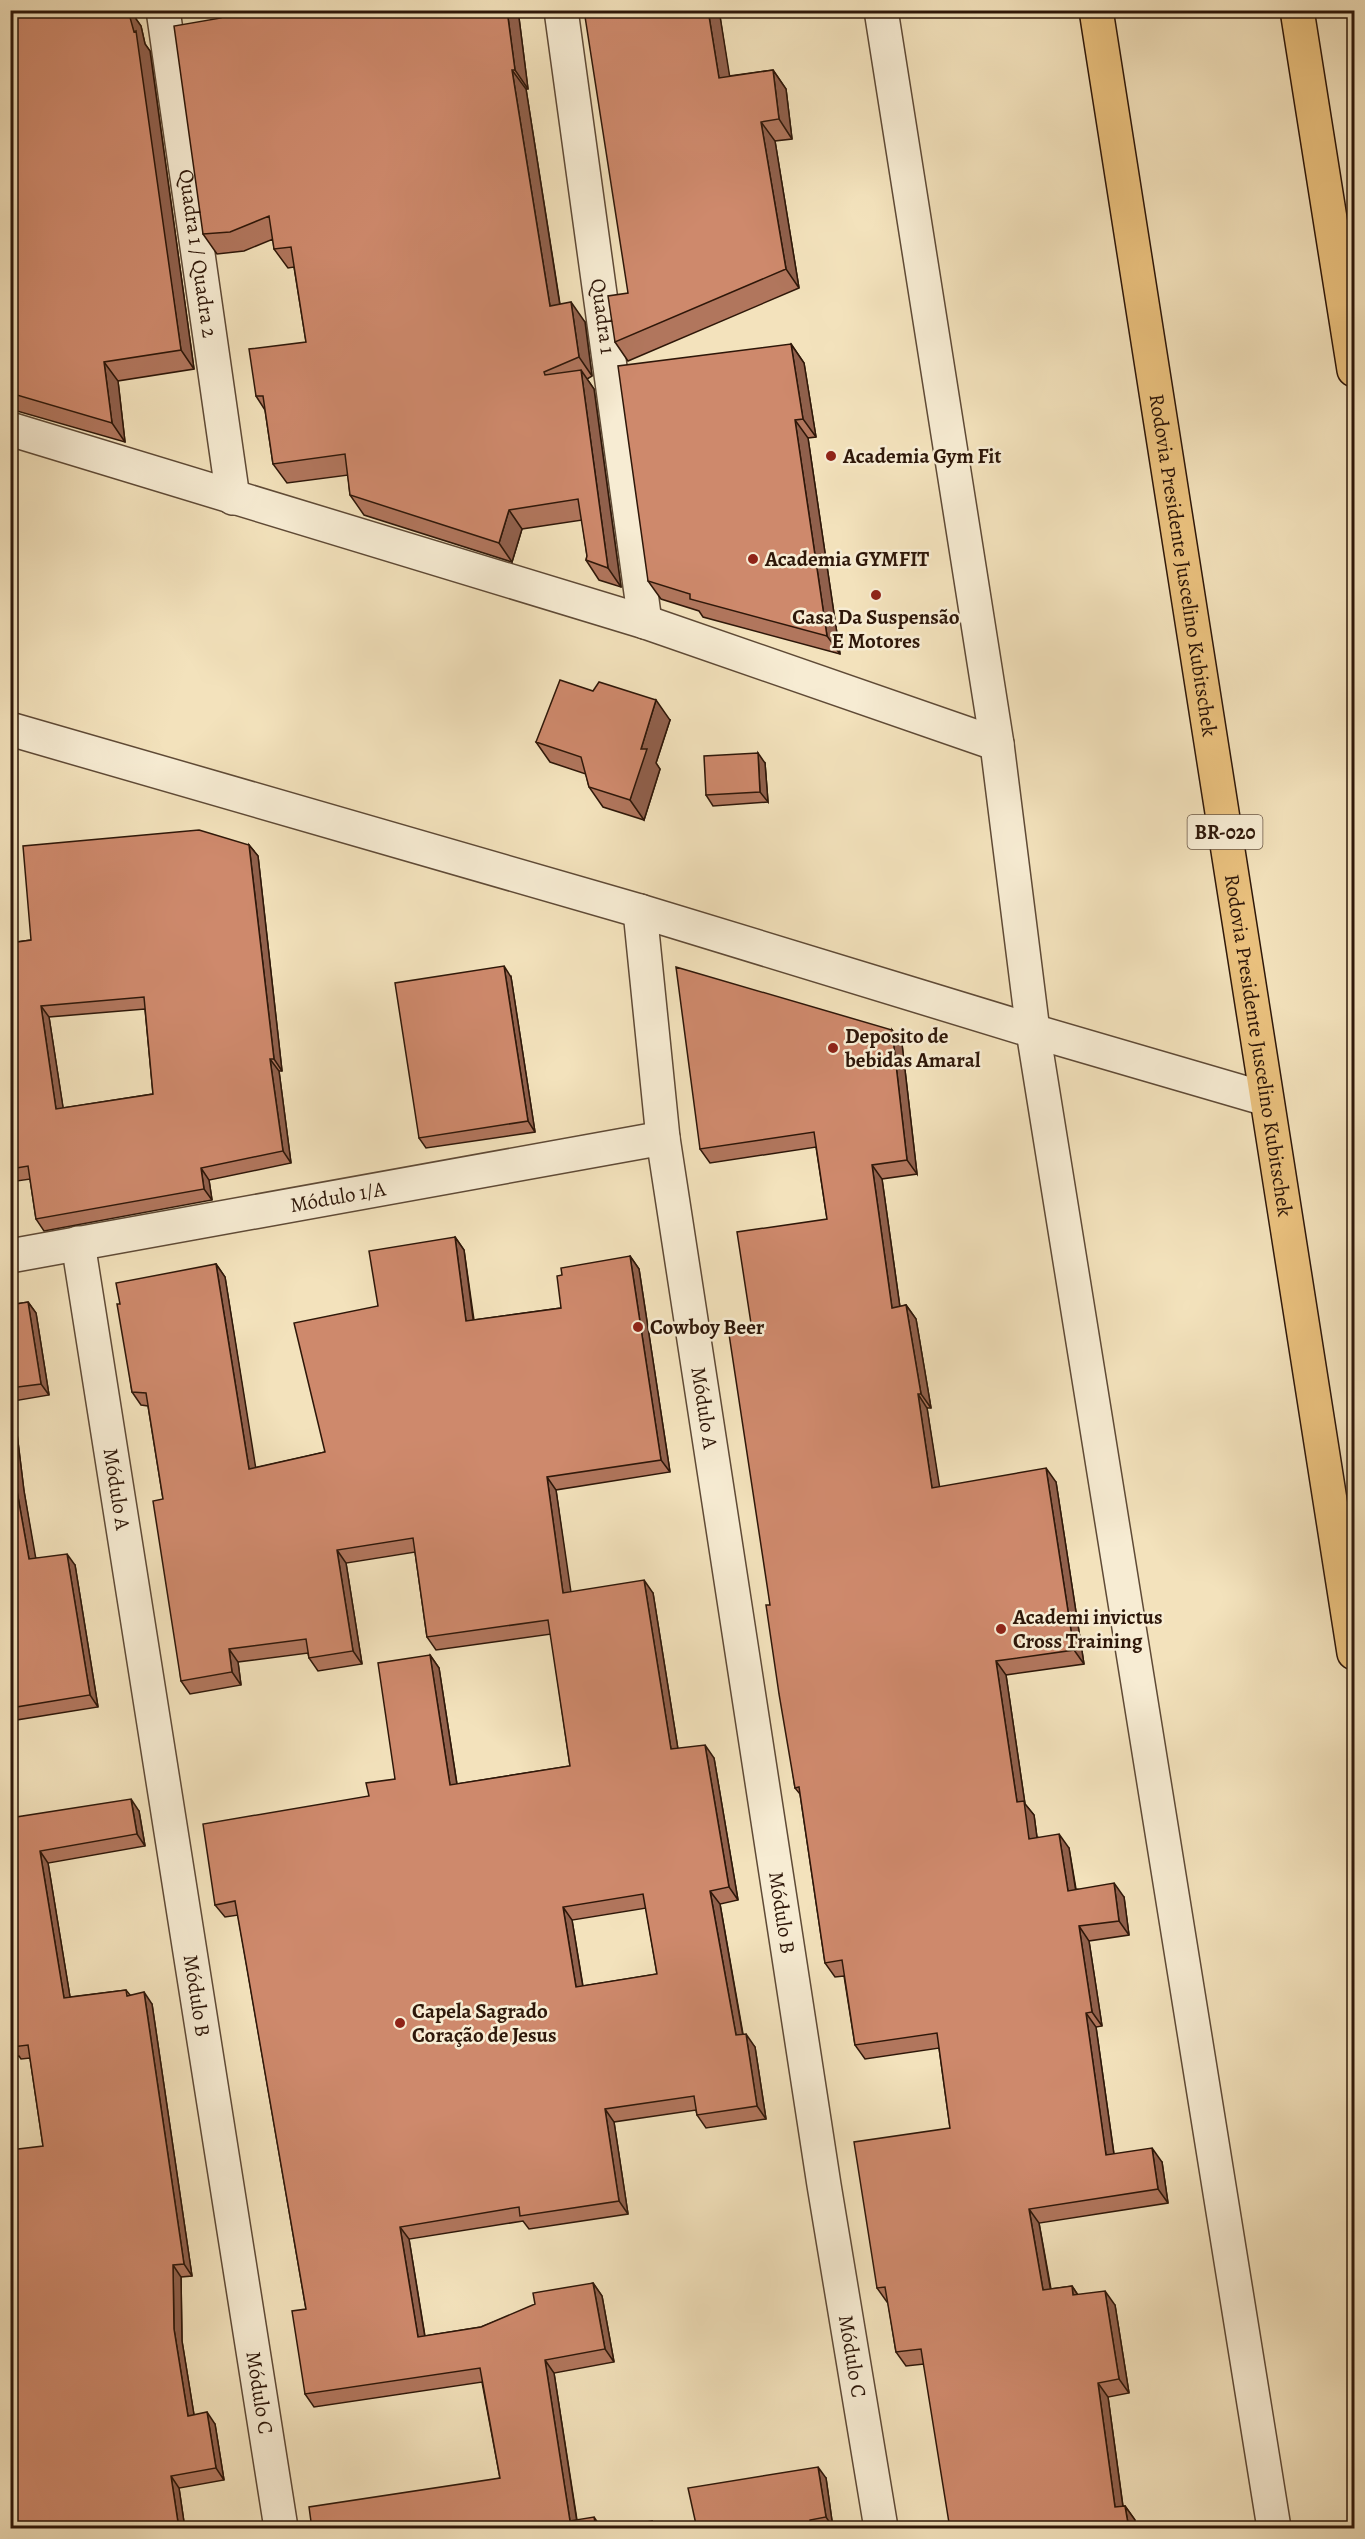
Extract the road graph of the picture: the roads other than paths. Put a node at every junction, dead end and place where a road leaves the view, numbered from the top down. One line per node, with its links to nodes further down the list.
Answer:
1 (164, 10): 8 (street, Quadra 1 / Quadra 2)
2 (561, 10): 9 (street, Quadra 1)
3 (881, 10): 11 (street)
4 (1096, 10): 14 (highway, Rodovia Presidente Juscelino Kubitschek / BR-020)
5 (1297, 10): 6 (highway)
6 (1354, 370)
7 (10, 429): 8 (street)
8 (233, 498): 9 (street)
9 (645, 622): 11 (street)
10 (10, 729): 12 (street)
11 (997, 744): 13 (street)
12 (640, 911): 13 (street); 15 (street, Módulo A)
13 (1033, 1031): 14 (street); 25 (street)
14 (1266, 1099): 19 (highway, Rodovia Presidente Juscelino Kubitschek / BR-020)
15 (663, 1138): 16 (street, Módulo 1/A); 18 (street, Módulo A)
16 (78, 1243): 17 (street, Módulo 1/A); 20 (street, Módulo A)
17 (10, 1256)
18 (741, 1641): 21 (street, Módulo B)
19 (1354, 1653)
20 (156, 1735): 22 (street, Módulo B)
21 (824, 2185): 24 (street, Módulo C)
22 (238, 2256): 23 (street, Módulo C)
23 (281, 2529)
24 (881, 2529)
25 (1274, 2529)

